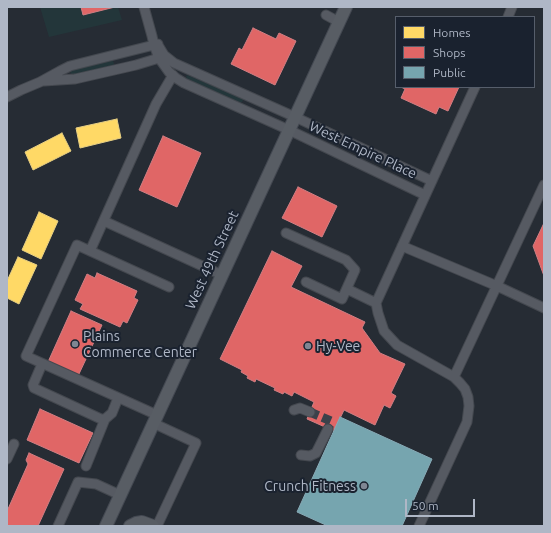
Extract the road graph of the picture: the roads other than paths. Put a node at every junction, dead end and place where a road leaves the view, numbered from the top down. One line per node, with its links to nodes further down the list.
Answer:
1 (144, 7): 5 (street, West Empire Place)
2 (346, 7): 4 (main road, West 49th Street)
3 (326, 15): 4 (street)
4 (339, 22): 11 (main road, West 49th Street)
5 (156, 45): 6 (street, West Empire Place); 8 (street)
6 (162, 56): 7 (street, West Empire Place); 8 (street); 11 (street, West Empire Place)
7 (173, 75): 12 (street, West Empire Place); 16 (street)
8 (40, 82): 10 (street)
9 (475, 88): 13 (street, West Empire Place)
10 (7, 97)
11 (295, 117): 12 (main road, West 49th Street); 13 (street, West Empire Place)
12 (289, 130): 15 (street, West Empire Place); 20 (main road, West 49th Street)
13 (432, 181): 15 (street, West Empire Place)
14 (544, 185): 22 (street)
15 (425, 195): 18 (street, West Empire Place)
16 (104, 221): 19 (street); 20 (street)
17 (286, 233): 24 (street)
18 (402, 246): 22 (street); 25 (street, West Empire Place)
19 (90, 251): 23 (street); 27 (street)
20 (222, 275): 33 (main road, West 49th Street)
21 (306, 282): 24 (street)
22 (497, 286): 26 (street); 28 (street)
23 (169, 287)
24 (347, 289): 25 (street)
25 (376, 303): 28 (street)
26 (544, 308)
27 (42, 364): 29 (street); 32 (street)
28 (454, 377): 45 (street)
29 (118, 398): 32 (street); 33 (street)
30 (294, 410): 31 (street)
31 (310, 412)
32 (105, 419): 38 (street)
33 (155, 419): 39 (main road, West 49th Street); 44 (street)
34 (328, 429): 36 (street)
35 (14, 444): 37 (street)
36 (301, 455)
37 (7, 459)
38 (86, 466)
39 (120, 495): 40 (street); 41 (main road, West 49th Street)
40 (58, 526)
41 (106, 526)
42 (130, 526): 43 (main road)
43 (153, 526)
44 (157, 526)
45 (419, 526)

